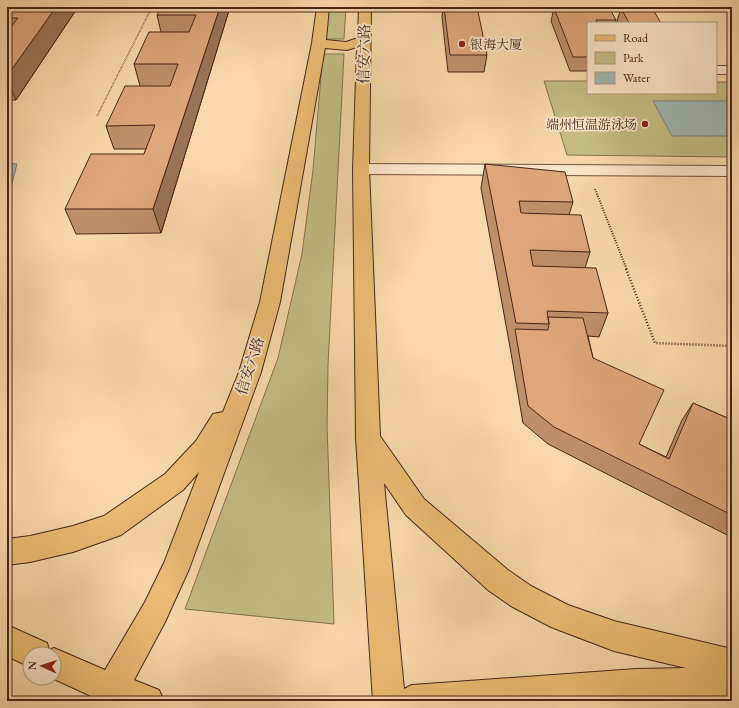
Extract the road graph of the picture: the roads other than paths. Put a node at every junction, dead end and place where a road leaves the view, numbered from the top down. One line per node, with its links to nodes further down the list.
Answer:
1 (323, 7): 6 (main road, 信安六路)
2 (365, 7): 5 (main road, 信安六路)
3 (643, 7): 4 (street)
4 (652, 22)
5 (364, 40): 6 (main road); 9 (main road, 信安六路)
6 (319, 43): 11 (main road, 信安六路)
7 (717, 70): 8 (street)
8 (732, 70)
9 (361, 169): 10 (street); 12 (main road, 信安六路)
10 (732, 171)
11 (250, 372): 13 (main road); 19 (main road, 信安六路)
12 (368, 437): 16 (main road); 21 (main road, 信安六路)
13 (7, 552)
14 (7, 640): 15 (main road)
15 (22, 647)
16 (732, 664)
17 (62, 668): 19 (main road)
18 (732, 683): 22 (main road)
19 (109, 695): 20 (main road)
20 (148, 701)
21 (389, 701)
22 (412, 701)

